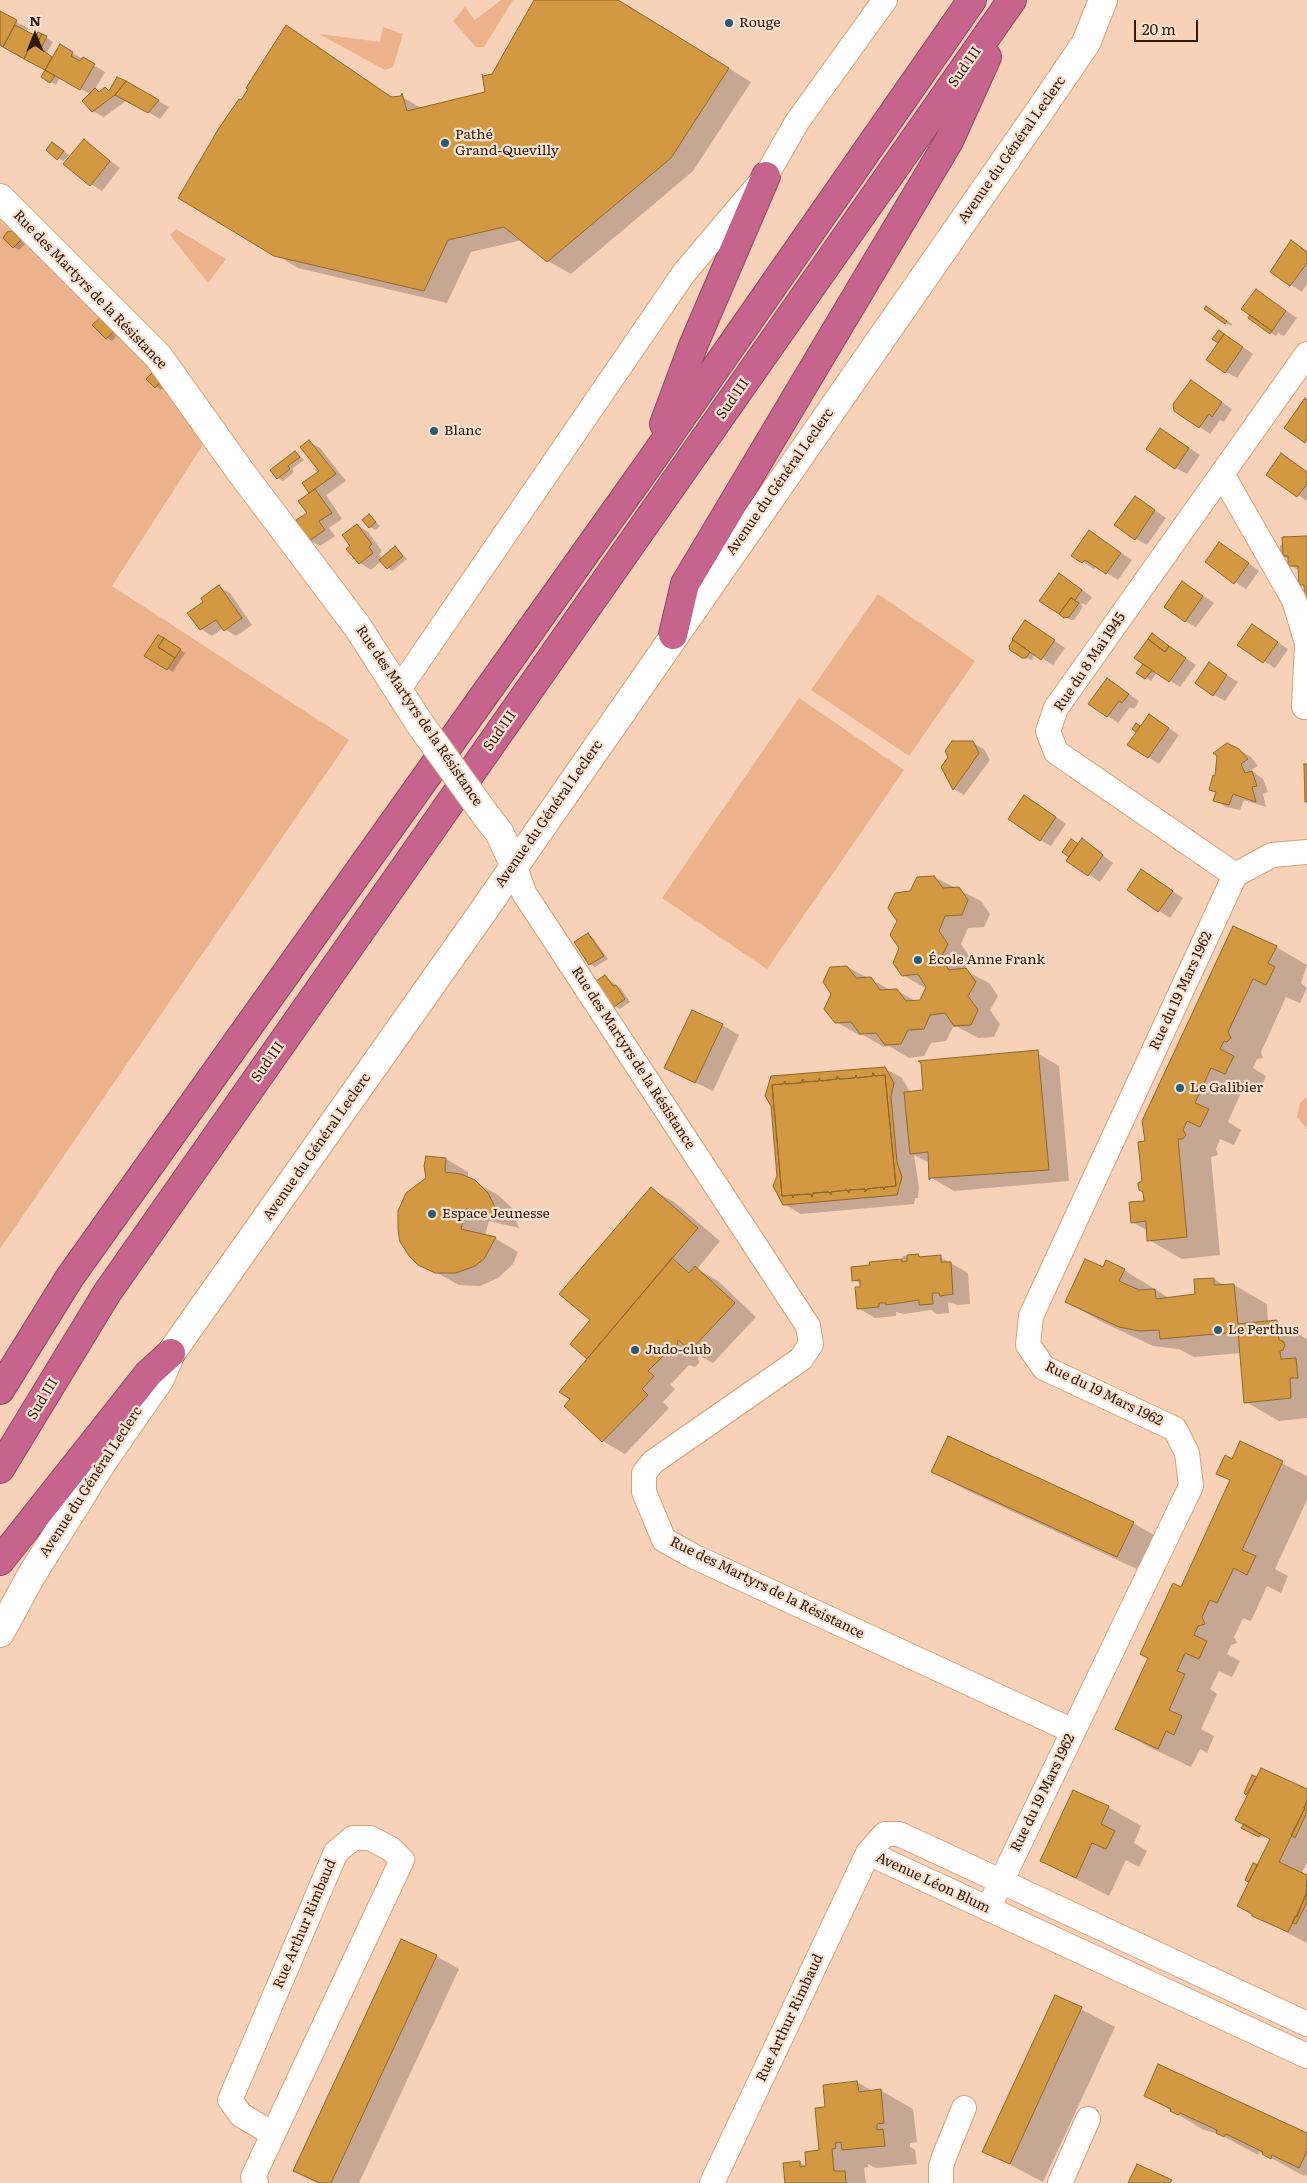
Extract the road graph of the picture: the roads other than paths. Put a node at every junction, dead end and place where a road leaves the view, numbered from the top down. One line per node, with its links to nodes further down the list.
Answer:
1 (885, 0): 5 (street)
2 (972, 0): 8 (highway)
3 (1013, 0): 10 (highway); 19 (highway, Sud III)
4 (1103, 0): 10 (street, Avenue du Général Leclerc)
5 (766, 176): 8 (highway); 12 (street)
6 (0, 198): 12 (street, Rue des Martyrs de la Résistance)
7 (1307, 354): 9 (street, Rue du 8 Mai 1945)
8 (651, 461): 18 (highway)
9 (1222, 474): 11 (street); 16 (street, Rue du 8 Mai 1945)
10 (673, 635): 15 (street, Avenue du Général Leclerc)
11 (1307, 644): 13 (street)
12 (399, 689): 15 (street, Rue des Martyrs de la Résistance, bridge)
13 (1304, 707)
14 (1307, 852): 16 (street)
15 (514, 864): 17 (street, Avenue du Général Leclerc); 22 (street, Rue des Martyrs de la Résistance)
16 (1235, 875): 22 (street, Rue du 19 Mars 1962)
17 (171, 1353): 20 (highway); 21 (street, Avenue du Général Leclerc)
18 (0, 1390)
19 (0, 1468)
20 (0, 1561)
21 (0, 1633)
22 (1073, 1731): 24 (street, Rue du 19 Mars 1962)
23 (868, 1853): 24 (street, Avenue Léon Blum); 25 (street, Avenue Léon Blum); 32 (street, Rue Arthur Rimbaud)
24 (1001, 1881): 25 (street, Rue du 19 Mars 1962); 26 (street, Avenue Léon Blum)
25 (988, 1909): 27 (street, Avenue Léon Blum)
26 (1307, 2024)
27 (1307, 2056)
28 (964, 2108): 33 (street)
29 (1088, 2119): 34 (street)
30 (273, 2134): 30 (street, Rue Arthur Rimbaud); 31 (street, Rue Arthur Rimbaud)
31 (256, 2183)
32 (712, 2183)
33 (941, 2183)
34 (1060, 2183)

